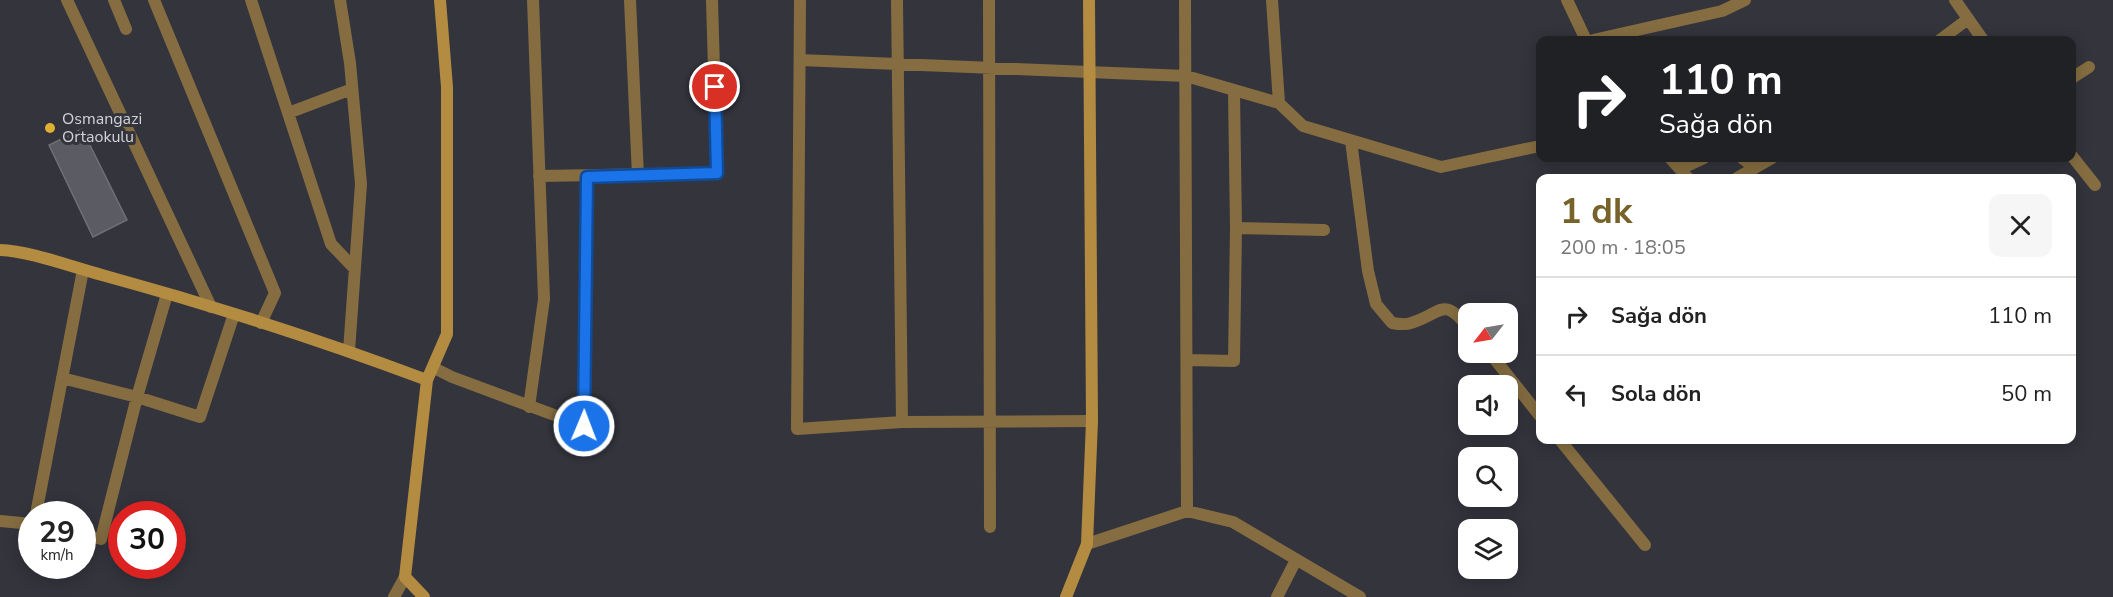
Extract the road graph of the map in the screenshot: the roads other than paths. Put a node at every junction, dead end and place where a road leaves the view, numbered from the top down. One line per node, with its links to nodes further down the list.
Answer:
1 (67, 0): 56 (street)
2 (114, 0): 20 (street)
3 (154, 0): 59 (street)
4 (251, 0): 35 (street)
5 (340, 0): 32 (street)
6 (440, 0): 63 (street)
7 (533, 0): 46 (street)
8 (630, 0): 47 (street)
9 (712, 0): 47 (street)
10 (800, 0): 25 (street)
11 (897, 0): 26 (street)
12 (989, 0): 28 (street)
13 (1089, 0): 29 (street)
14 (1185, 0): 31 (street)
15 (1272, 0): 34 (street)
16 (1567, 0): 21 (street)
17 (1745, 0): 22 (street)
18 (1955, 0): 19 (street)
19 (1968, 19): 23 (street); 24 (street)
20 (126, 29)
21 (1584, 36)
22 (1611, 36)
23 (1945, 36)
24 (1980, 36)
25 (800, 60): 26 (street); 70 (street)
26 (898, 65): 28 (street); 70 (street)
27 (2089, 67): 30 (street)
28 (988, 69): 29 (street); 71 (street)
29 (1089, 74): 31 (street); 69 (street)
30 (2076, 75)
31 (1186, 76): 33 (street); 61 (street)
32 (352, 89): 35 (street); 53 (street)
33 (1234, 92): 34 (street); 50 (street)
34 (1279, 103): 36 (street)
35 (288, 113): 53 (street)
36 (1351, 141): 37 (street); 58 (street)
37 (1536, 147)
38 (2076, 161): 49 (street)
39 (1674, 162): 44 (street)
40 (1699, 162): 44 (street)
41 (1747, 162): 43 (street)
42 (1765, 162): 43 (street)
43 (1755, 168): 45 (street)
44 (1684, 174)
45 (1744, 174)
46 (539, 176): 48 (street); 67 (street)
47 (638, 176): 48 (street)
48 (587, 177): 67 (street)
49 (2095, 185)
50 (1236, 228): 51 (street); 61 (street)
51 (1324, 230)
52 (0, 250): 54 (street)
53 (355, 269): 60 (street)
54 (83, 270): 55 (street); 64 (street)
55 (167, 294): 56 (street); 66 (street)
56 (211, 307): 57 (street)
57 (234, 314): 59 (street); 66 (street)
58 (1458, 314)
59 (261, 323): 60 (street)
60 (349, 351): 65 (street)
61 (1188, 360): 74 (street)
62 (1498, 363): 68 (street)
63 (434, 368): 65 (street); 67 (street)
64 (62, 378): 66 (street); 73 (street)
65 (427, 380): 82 (street)
66 (137, 397): 78 (street)
67 (529, 407)
68 (1536, 411)
69 (1092, 421): 71 (street); 79 (street)
70 (902, 422): 71 (street)
71 (991, 422): 77 (street)
72 (1563, 444): 80 (street)
73 (38, 501)
74 (1187, 511): 79 (street); 81 (street)
75 (0, 521): 76 (street)
76 (18, 523)
77 (990, 526)
78 (96, 538)
79 (1087, 544): 85 (street)
80 (1645, 545)
81 (1296, 560): 86 (street); 87 (street)
82 (405, 577): 83 (street); 84 (street)
83 (394, 597)
84 (424, 597)
85 (1066, 597)
86 (1277, 597)
87 (1360, 597)

